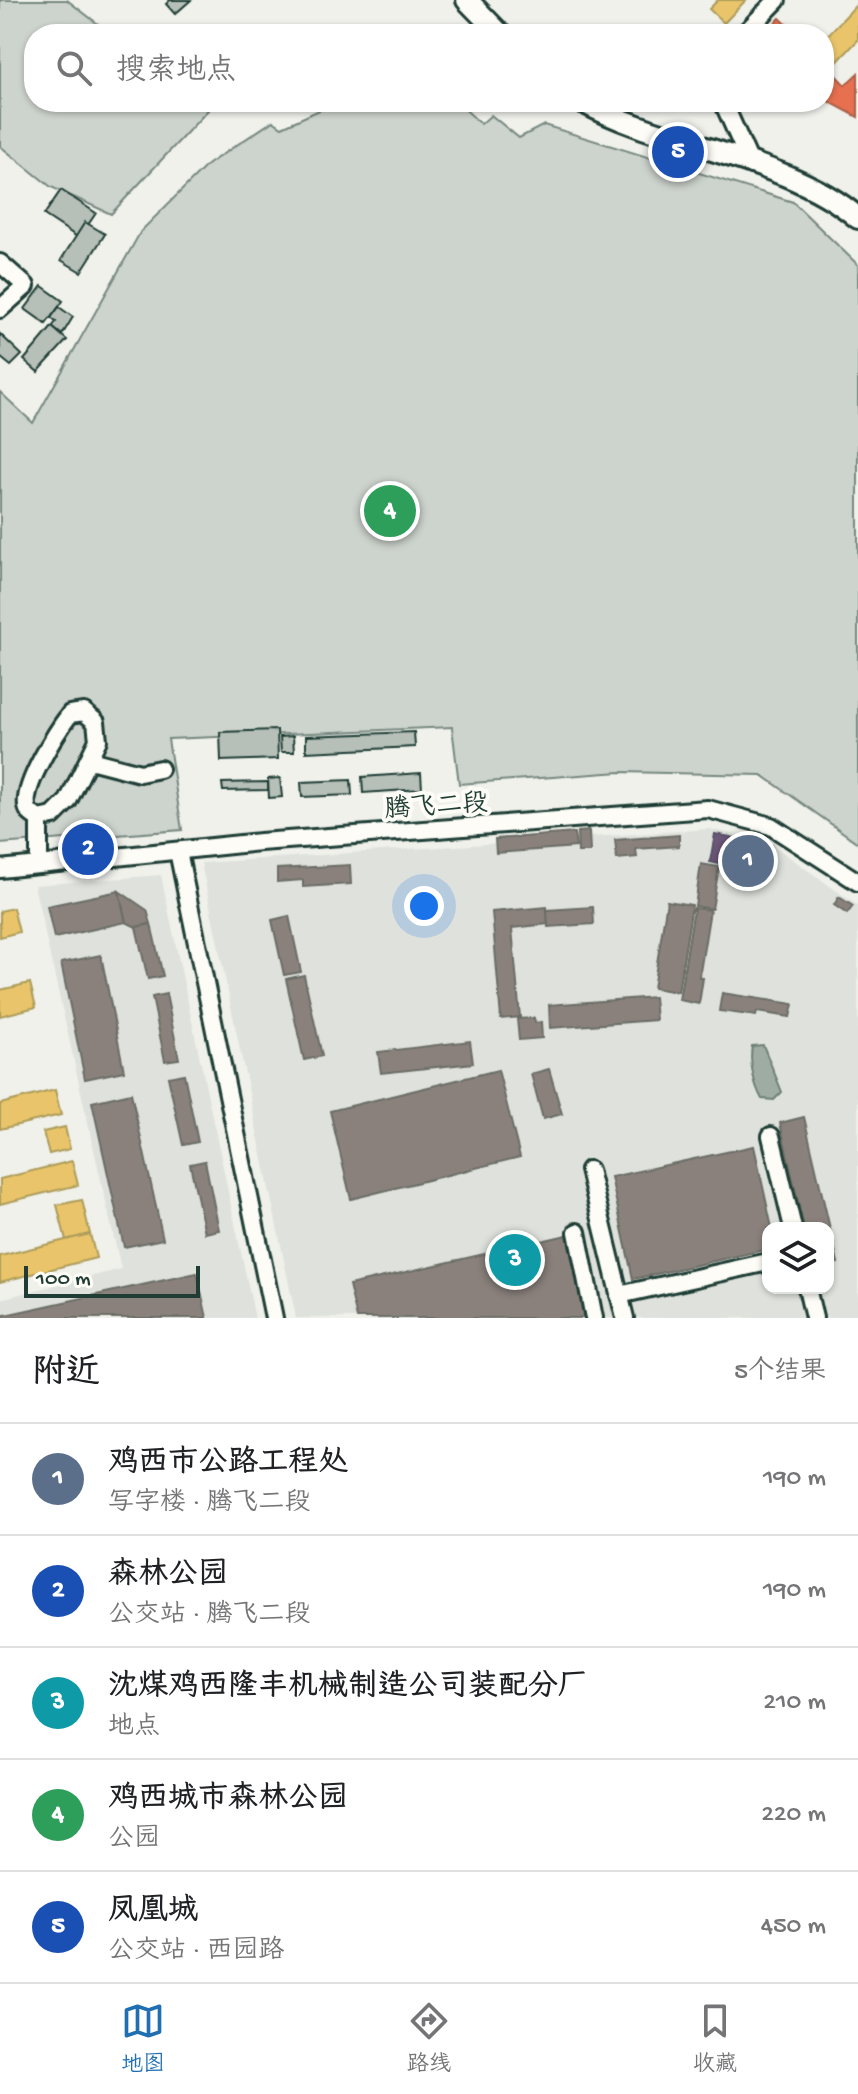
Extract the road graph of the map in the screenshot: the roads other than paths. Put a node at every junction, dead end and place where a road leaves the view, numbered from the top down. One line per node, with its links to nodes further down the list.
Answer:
1 (467, 0): 3 (main road)
2 (777, 0): 4 (street)
3 (490, 24)
4 (754, 24)
5 (608, 112): 7 (main road)
6 (727, 112): 7 (street)
7 (751, 165): 8 (main road)
8 (858, 218)
9 (0, 263): 10 (street)
10 (0, 309)
11 (90, 760): 12 (street); 13 (street); 13 (street)
12 (160, 769)
13 (39, 819): 15 (street)
14 (178, 851): 15 (street, 腾飞二段); 17 (street, 腾飞二段); 25 (street)
15 (39, 865): 16 (street, 腾飞二段)
16 (0, 869)
17 (858, 882)
18 (771, 1136): 20 (street)
19 (589, 1170): 24 (street)
20 (792, 1222)
21 (577, 1232): 26 (street)
22 (762, 1263): 24 (street)
23 (808, 1294): 28 (street)
24 (619, 1295): 27 (street)
25 (274, 1318)
26 (594, 1318)
27 (625, 1318)
28 (814, 1318)

